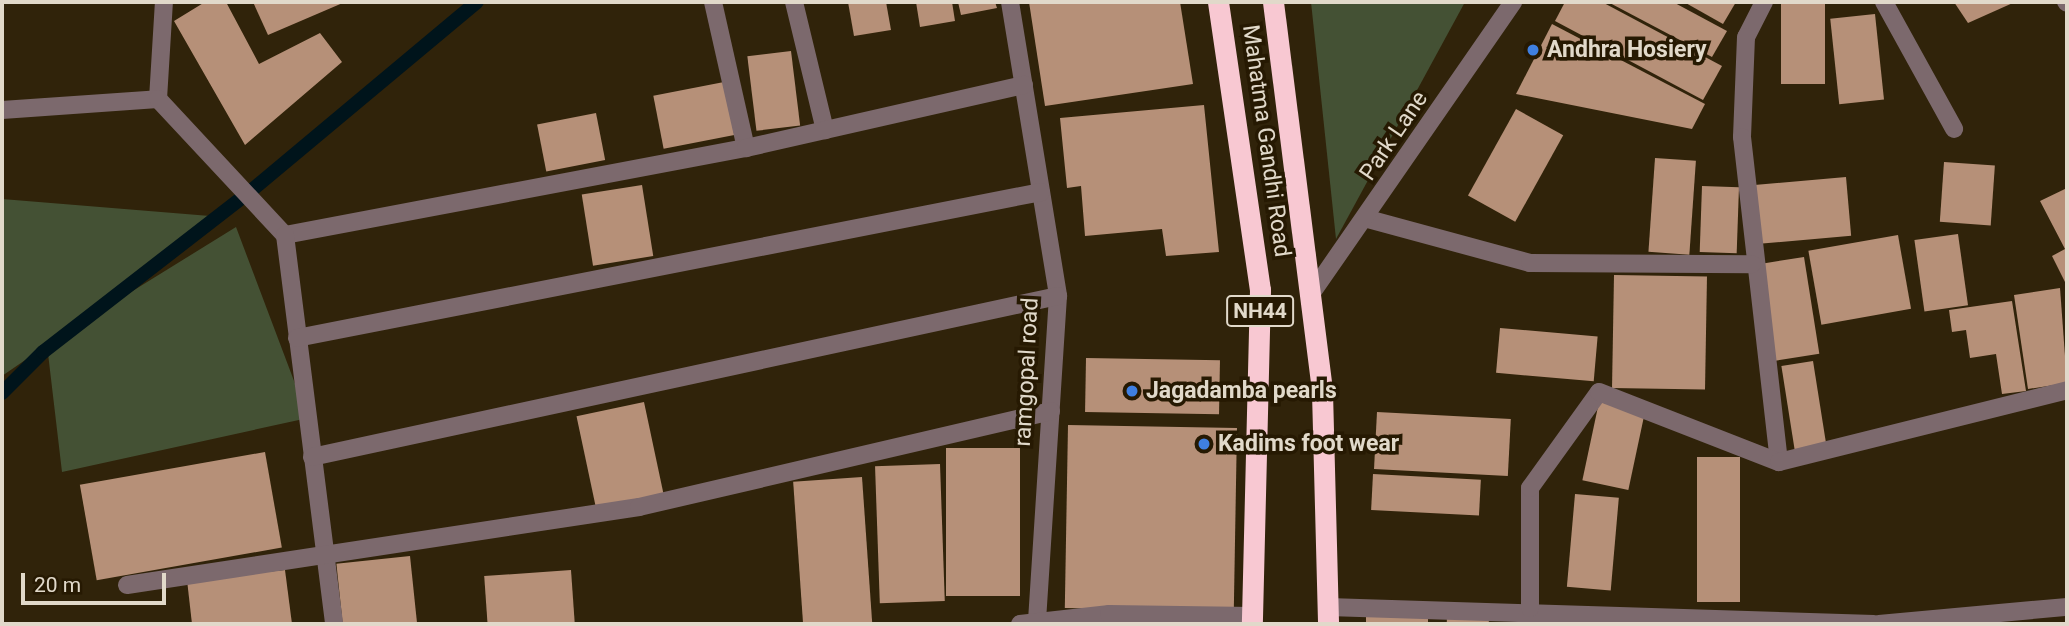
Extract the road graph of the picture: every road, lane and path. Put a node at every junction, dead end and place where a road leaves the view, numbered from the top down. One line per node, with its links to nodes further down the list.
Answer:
1 (164, 2): 11 (street)
2 (713, 2): 15 (street)
3 (794, 2): 14 (street)
4 (1010, 2): 10 (street, ramgopal road)
5 (1219, 2): 32 (highway, Mahatma Gandhi Road / NH44)
6 (1273, 2): 20 (highway, Mahatma Gandhi Road / NH44)
7 (1513, 2): 17 (street, Park Lane)
8 (1764, 2): 19 (street)
9 (1884, 2): 13 (street)
10 (1024, 85): 14 (street); 16 (street, ramgopal road)
11 (158, 99): 12 (street); 18 (street)
12 (2, 110)
13 (1954, 129)
14 (825, 130): 15 (street)
15 (746, 148): 18 (street)
16 (1041, 192): 21 (street, ramgopal road); 22 (street)
17 (1368, 219): 19 (street); 20 (street, Park Lane)
18 (278, 228): 22 (street)
19 (1752, 264): 26 (street)
20 (1311, 294): 31 (highway, Mahatma Gandhi Road / NH44)
21 (1058, 296): 24 (street, ramgopal road); 25 (street)
22 (297, 338): 25 (street)
23 (2067, 390): 26 (street)
24 (1051, 411): 27 (street); 34 (street, ramgopal road)
25 (312, 457): 27 (street)
26 (1779, 462): 30 (street)
27 (326, 555): 28 (street); 35 (street)
28 (127, 585)
29 (2067, 607): 33 (street)
30 (1530, 608): 31 (street); 36 (street)
31 (1328, 615)
32 (1252, 620): 34 (street)
33 (1987, 620): 37 (street)
34 (1029, 623)
35 (334, 624)
36 (1874, 624)
37 (1880, 624)

